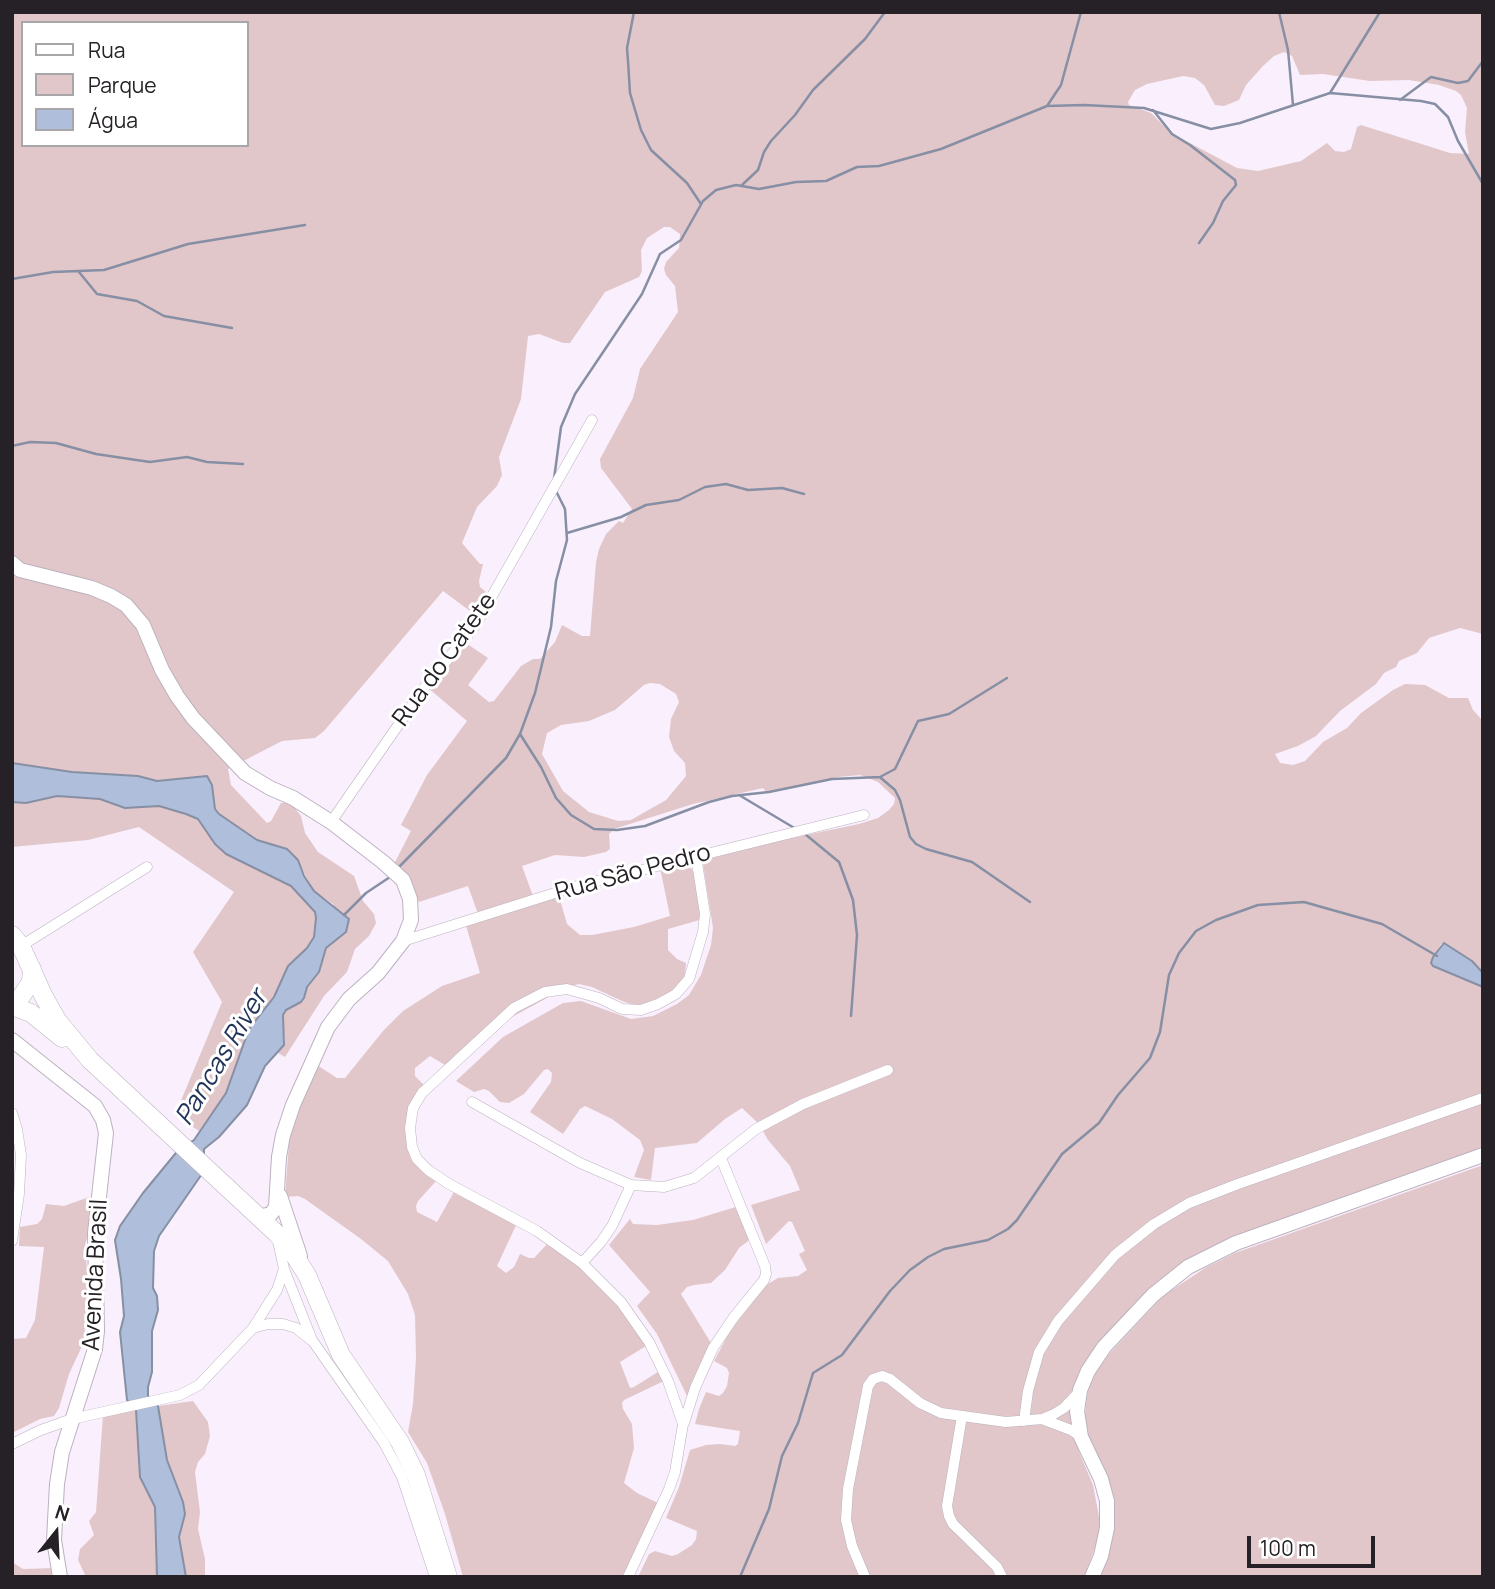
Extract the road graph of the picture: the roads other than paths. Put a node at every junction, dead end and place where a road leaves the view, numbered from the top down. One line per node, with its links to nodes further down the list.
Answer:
1 (592, 420): 4 (street, Rua do Catete)
2 (12, 564): 4 (street)
3 (864, 815): 5 (street, Rua São Pedro)
4 (331, 822): 8 (street)
5 (696, 856): 8 (street, Rua São Pedro); 25 (street)
6 (147, 867): 7 (street)
7 (17, 940): 9 (highway)
8 (403, 941): 21 (street)
9 (32, 969): 10 (highway); 13 (highway)
10 (13, 1008): 13 (highway)
11 (12, 1033): 12 (street, Avenida Brasil)
12 (17, 1044): 32 (street, Avenida Brasil)
13 (90, 1060): 22 (highway)
14 (887, 1070): 19 (street)
15 (1483, 1098): 34 (street)
16 (472, 1102): 20 (street)
17 (12, 1113): 24 (street)
18 (1483, 1155): 30 (street)
19 (721, 1158): 20 (street); 35 (street)
20 (631, 1185): 25 (street)
21 (278, 1188): 22 (street); 27 (street)
22 (258, 1217): 23 (highway)
23 (276, 1233): 26 (street); 27 (highway)
24 (12, 1241)
25 (582, 1264): 35 (street)
26 (284, 1269): 28 (street); 29 (street)
27 (307, 1275): 40 (highway)
28 (253, 1328): 29 (street); 32 (street)
29 (312, 1340): 39 (street)
30 (1080, 1390): 33 (street); 36 (street)
31 (962, 1416): 34 (street); 42 (street); 43 (street)
32 (72, 1419): 37 (street); 38 (street, Avenida Brasil)
33 (1041, 1419): 34 (street); 36 (street)
34 (1024, 1421)
35 (683, 1424): 41 (street)
36 (1082, 1437): 44 (street)
37 (12, 1444)
38 (60, 1577)
39 (435, 1577)
40 (448, 1577)
41 (628, 1577)
42 (865, 1577)
43 (1002, 1577)
44 (1092, 1577)

